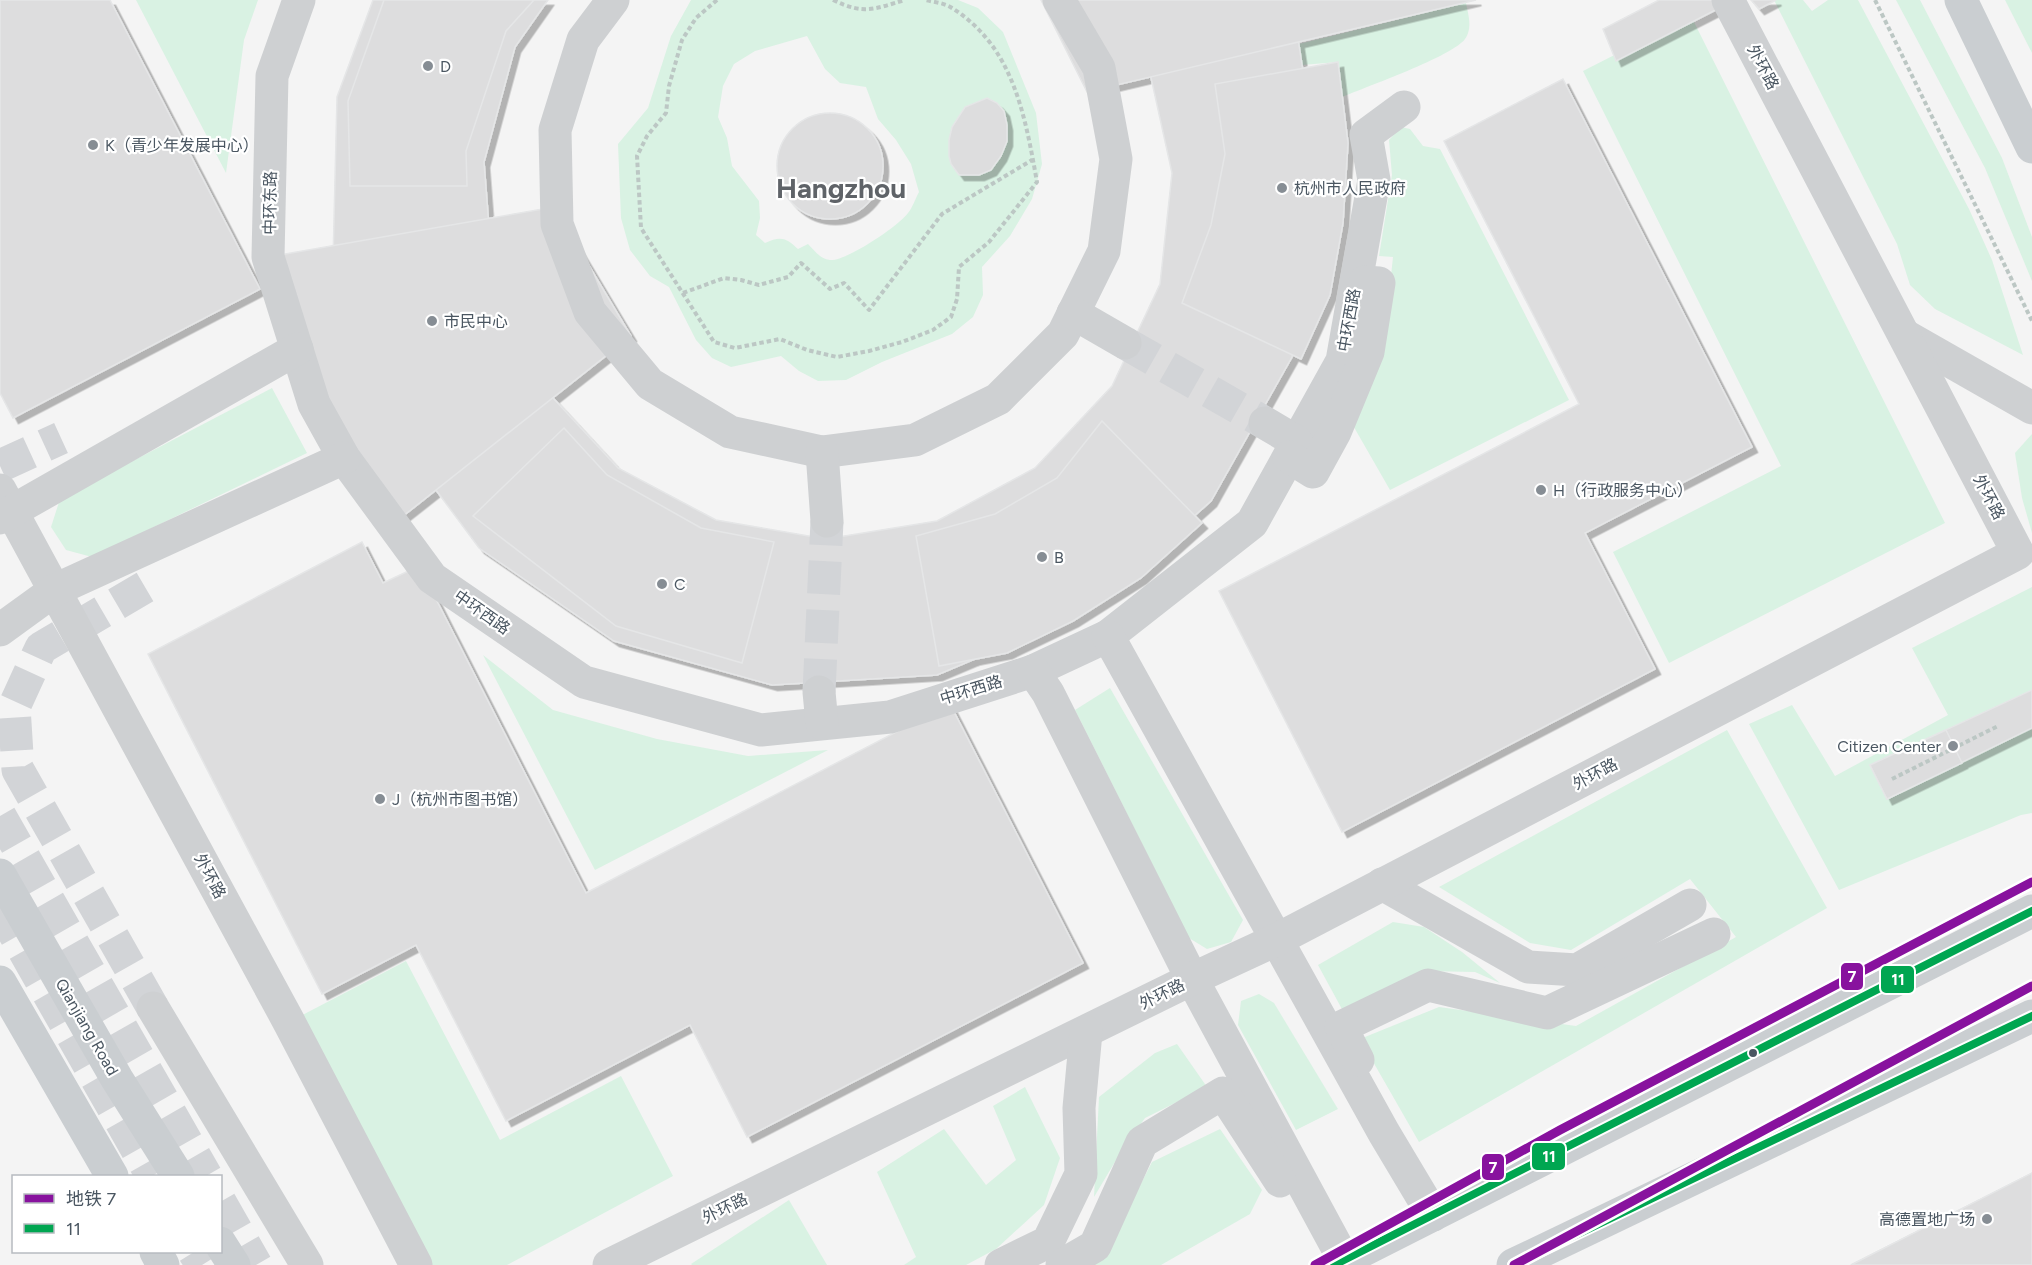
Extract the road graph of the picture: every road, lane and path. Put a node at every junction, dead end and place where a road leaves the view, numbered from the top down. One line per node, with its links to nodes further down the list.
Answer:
1 (299, 0): 19 (street, 中环东路)
2 (613, 0): 24 (street)
3 (717, 0): 14 (path)
4 (833, 0): 5 (path)
5 (905, 0)
6 (925, 0): 13 (path)
7 (1059, 0): 15 (street)
8 (1728, 0): 17 (street, 外环路)
9 (1875, 0): 16 (path)
10 (1961, 0): 12 (main road)
11 (1404, 107): 23 (street, 中环西路)
12 (2032, 147)
13 (1033, 159): 14 (path); 14 (path)
14 (683, 293)
15 (1073, 313): 18 (street); 24 (street)
16 (2032, 321)
17 (1904, 335): 21 (street); 35 (street, 外环路)
18 (1125, 343)
19 (297, 349): 20 (street, 中环东路); 26 (street)
20 (314, 404): 25 (street, 中环西路)
21 (2032, 408)
22 (1264, 423): 23 (street)
23 (1293, 449): 30 (street, 中环西路)
24 (822, 452): 27 (street)
25 (344, 458): 28 (street); 31 (street, 中环西路)
26 (4, 506): 28 (street, 外环路)
27 (827, 521)
28 (55, 590): 29 (street); 54 (street, 外环路)
29 (0, 630)
30 (1108, 636): 31 (street, 中环西路); 39 (street)
31 (1033, 671): 40 (street)
32 (1998, 726): 33 (path)
33 (1892, 778)
34 (0, 875): 47 (main road, Qianjiang Road)
35 (1382, 884): 36 (street); 39 (street, 外环路)
36 (1690, 905)
37 (2032, 911): 49 (main road)
38 (1714, 934): 45 (street)
39 (1276, 940): 40 (street, 外环路); 45 (street)
40 (1192, 979): 44 (street, 外环路); 48 (street)
41 (0, 982): 46 (main road)
42 (153, 1008): 53 (street)
43 (2032, 1016): 58 (main road)
44 (1086, 1032): 55 (street, 外环路); 56 (street)
45 (1384, 1133): 49 (street)
46 (111, 1175)
47 (177, 1175)
48 (1312, 1198): 51 (street); 57 (street)
49 (1433, 1215): 51 (main road)
50 (222, 1246): 52 (main road)
51 (1339, 1262)
52 (234, 1265)
53 (307, 1265)
54 (416, 1265)
55 (609, 1265)
56 (1001, 1265)
57 (1062, 1265)
58 (1513, 1265)

